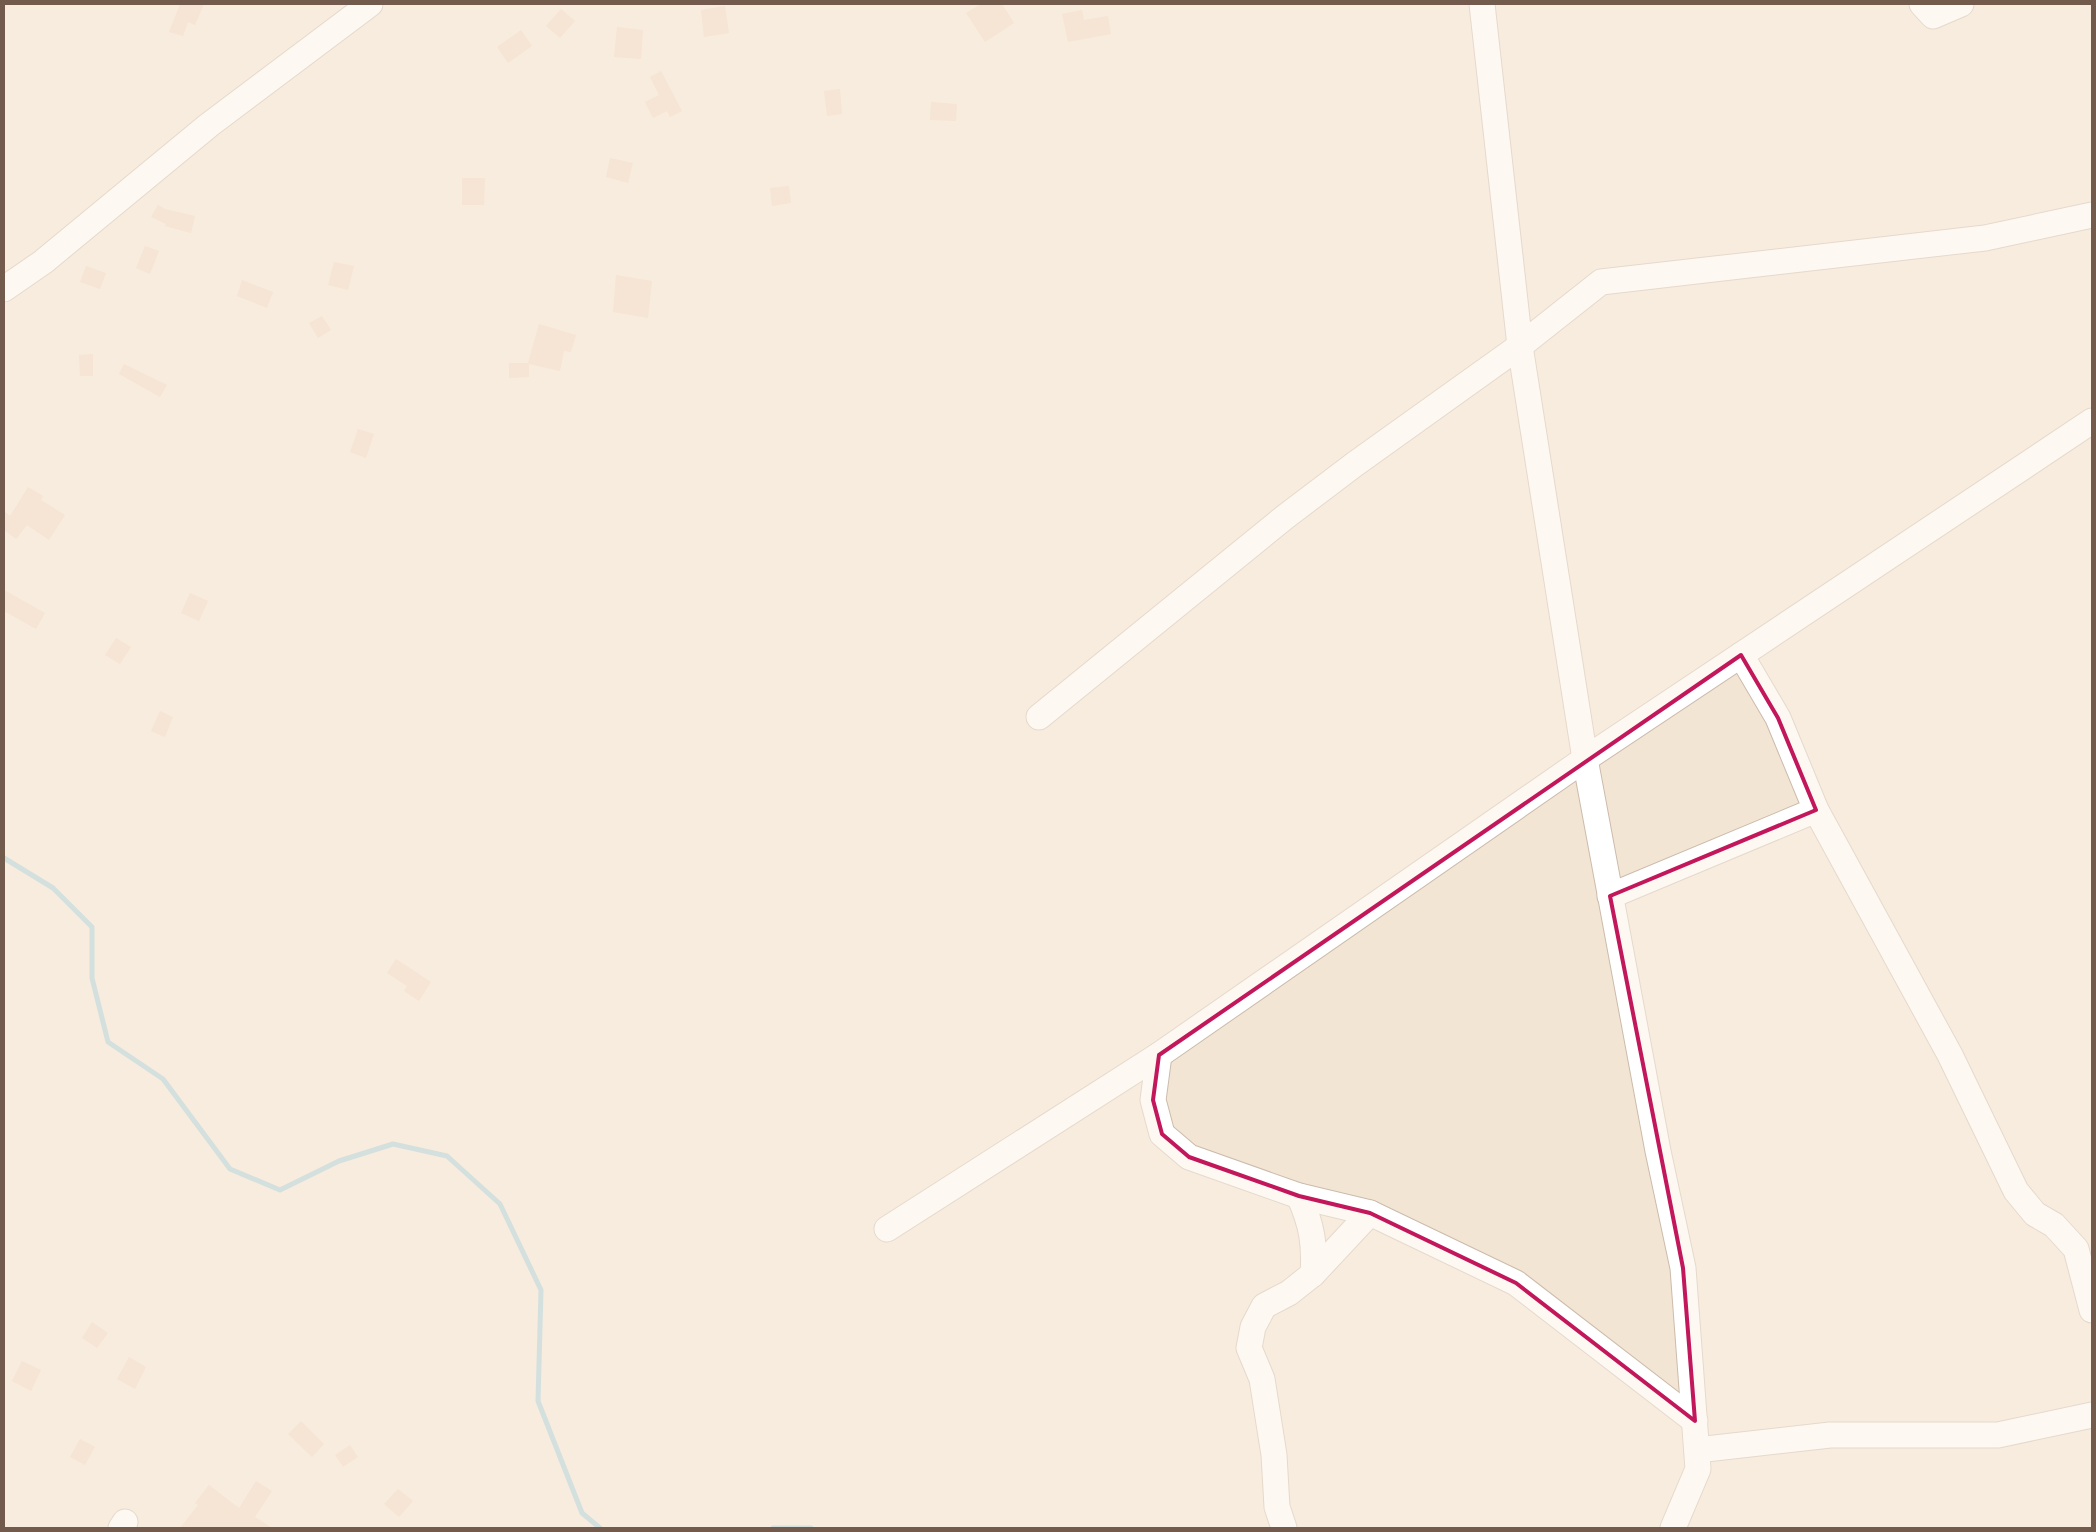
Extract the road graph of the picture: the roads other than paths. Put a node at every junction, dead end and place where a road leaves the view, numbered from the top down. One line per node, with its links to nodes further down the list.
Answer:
1 (370, 4): 6 (street)
2 (1482, 4): 7 (street)
3 (1922, 4): 4 (street)
4 (1961, 4)
5 (2092, 215): 7 (street)
6 (4, 289)
7 (1520, 346): 10 (street); 11 (street)
8 (2092, 422): 9 (street)
9 (1741, 655): 11 (street); 12 (street)
10 (1039, 717)
11 (1585, 759): 13 (street); 14 (street)
12 (1816, 810): 13 (street); 19 (street)
13 (1610, 896): 21 (street)
14 (1159, 1055): 15 (street); 17 (street)
15 (1299, 1196): 16 (street); 18 (street)
16 (1370, 1213): 18 (street); 21 (street)
17 (887, 1229)
18 (1313, 1274): 23 (street)
19 (2092, 1310)
20 (2092, 1415): 22 (street)
21 (1694, 1421): 22 (street)
22 (1697, 1450): 24 (street)
23 (1284, 1528)
24 (1673, 1528)

